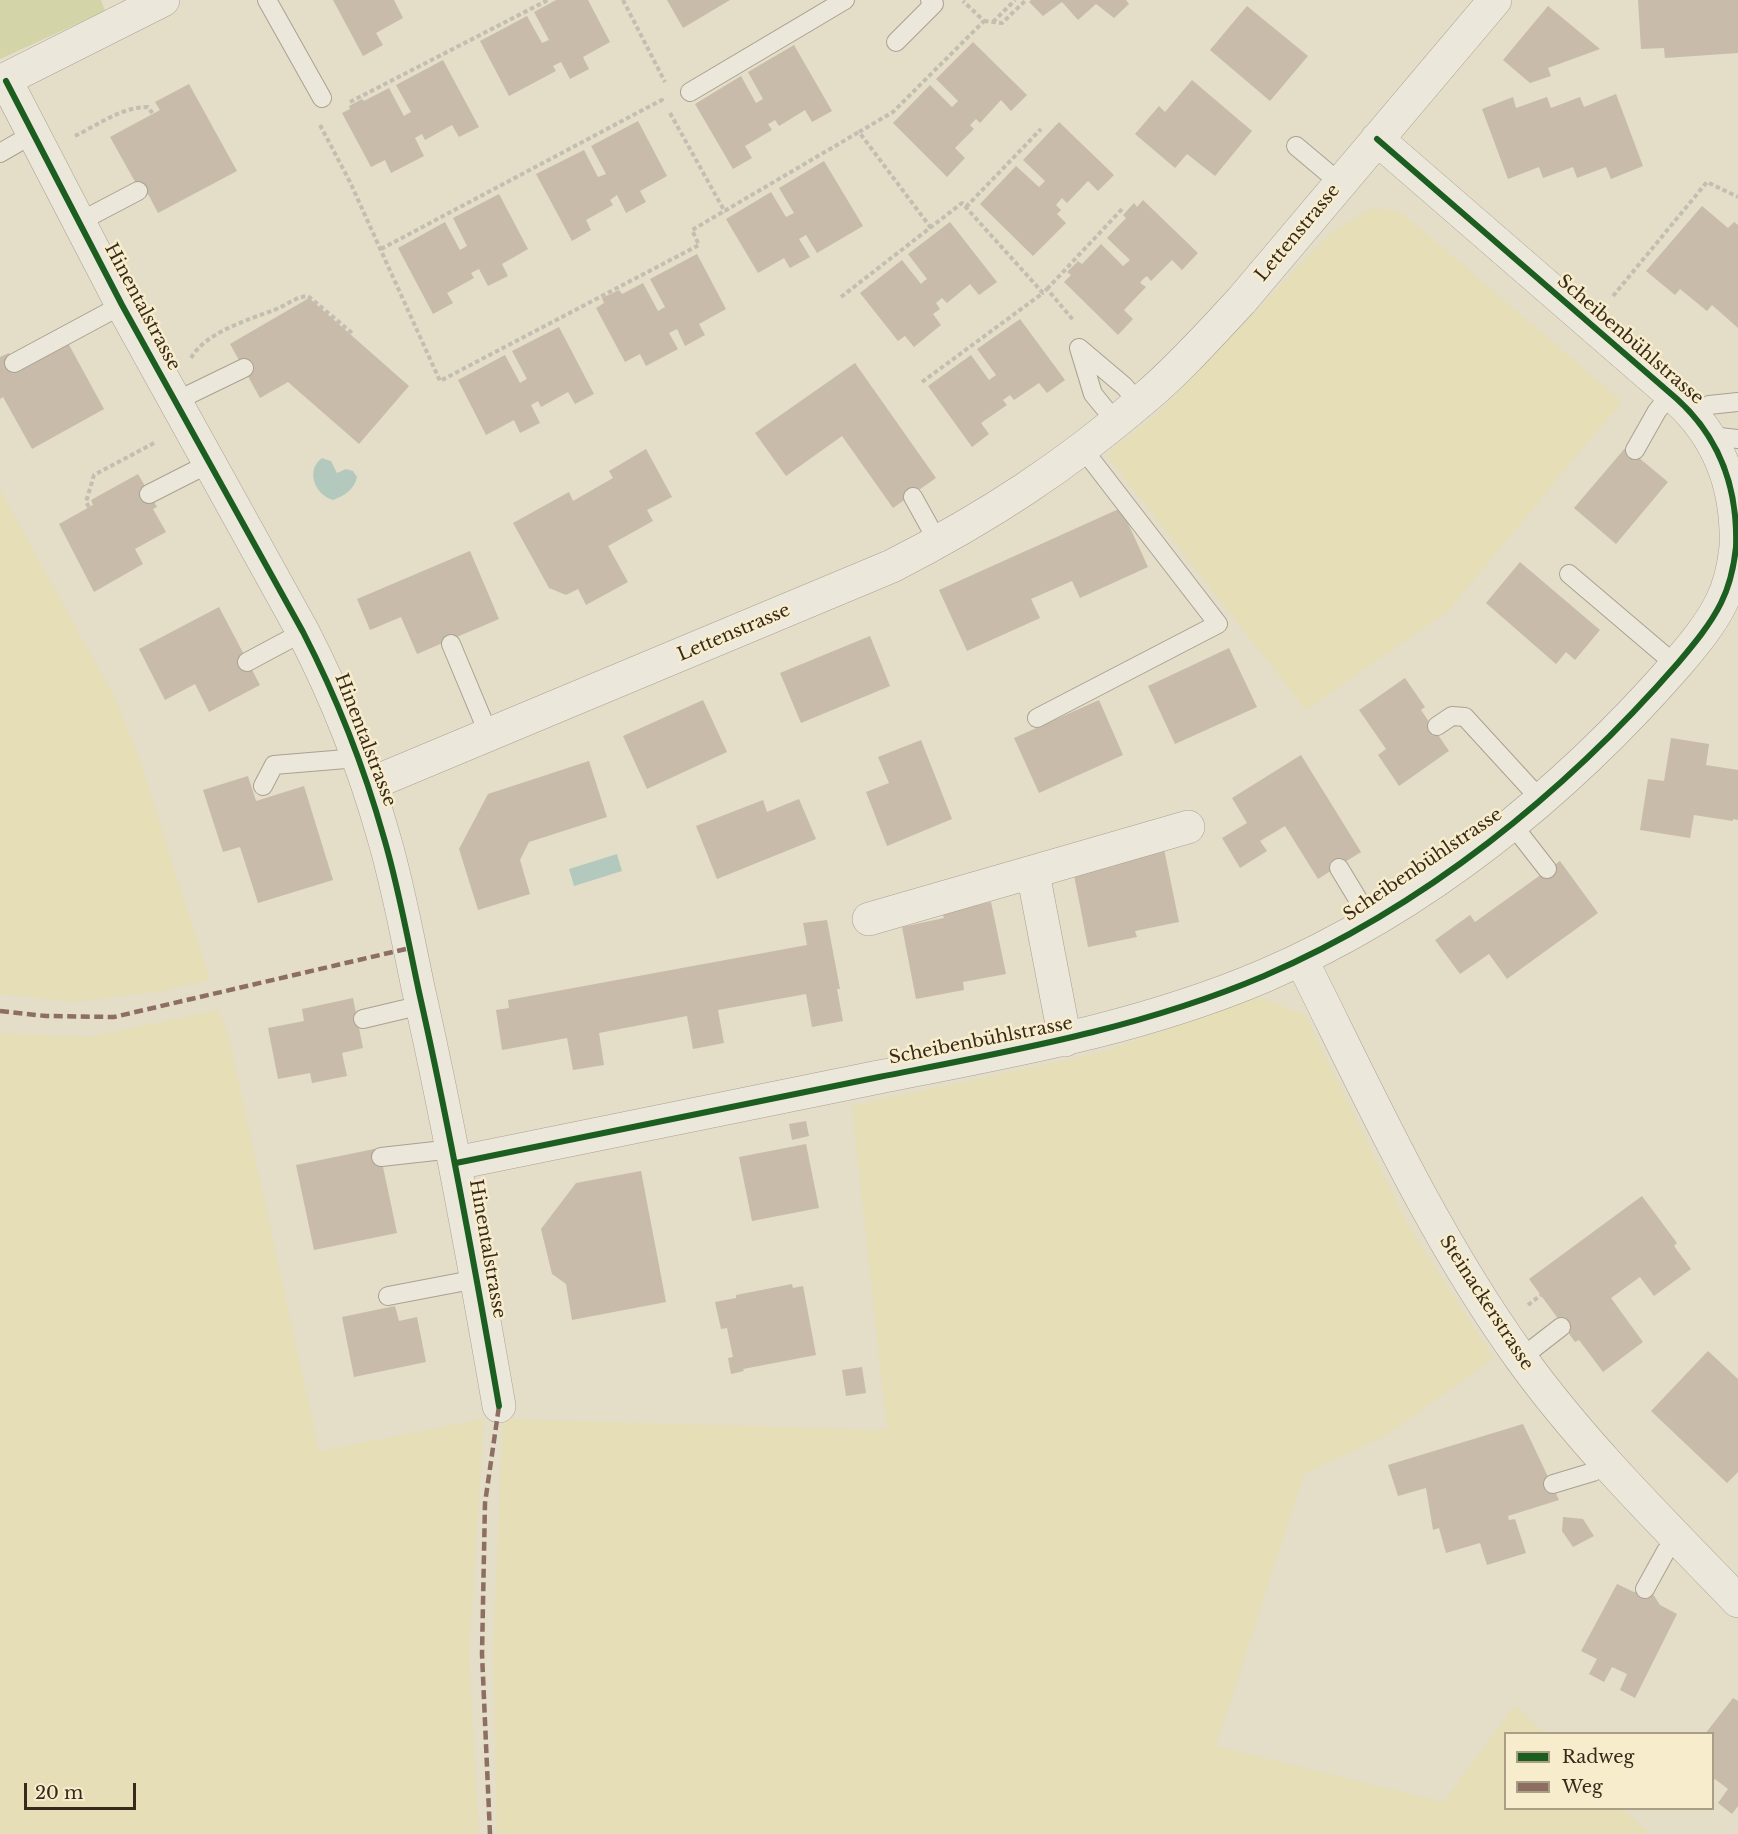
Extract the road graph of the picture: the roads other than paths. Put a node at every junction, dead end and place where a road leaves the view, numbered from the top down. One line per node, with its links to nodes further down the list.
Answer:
1 (163, 0): 7 (street)
2 (267, 0): 9 (lane)
3 (845, 0): 8 (lane)
4 (930, 0): 6 (lane)
5 (1495, 0): 11 (street, Lettenstrasse)
6 (896, 42)
7 (3, 81): 10 (street, Hinentalstrasse)
8 (690, 92)
9 (322, 99)
10 (33, 134): 13 (lane); 16 (street, Hinentalstrasse)
11 (1377, 139): 14 (street, Lettenstrasse); 22 (street, Scheibenbühlstrasse)
12 (1296, 146): 14 (lane)
13 (0, 153)
14 (1340, 183): 23 (street, Lettenstrasse)
15 (138, 191): 16 (lane)
16 (79, 222): 17 (street, Hinentalstrasse)
17 (122, 305): 18 (lane); 20 (street, Hinentalstrasse)
18 (15, 363)
19 (244, 368): 20 (lane)
20 (176, 401): 25 (street, Hinentalstrasse)
21 (1738, 402): 22 (lane)
22 (1704, 421): 24 (lane); 30 (street, Scheibenbühlstrasse)
23 (1083, 449): 28 (street, Lettenstrasse); 35 (lane)
24 (1635, 450)
25 (210, 463): 26 (lane); 31 (street, Hinentalstrasse)
26 (149, 494)
27 (913, 497): 28 (lane)
28 (938, 542): 37 (street, Lettenstrasse)
29 (1569, 574): 34 (lane)
30 (1725, 612): 34 (street, Scheibenbühlstrasse)
31 (303, 632): 33 (lane); 38 (street, Hinentalstrasse)
32 (451, 644): 37 (lane)
33 (248, 662)
34 (1676, 665): 40 (street, Scheibenbühlstrasse)
35 (1037, 718)
36 (1437, 726): 40 (lane)
37 (489, 735): 38 (street, Lettenstrasse)
38 (363, 772): 39 (lane); 49 (street, Hinentalstrasse)
39 (263, 786)
40 (1541, 800): 41 (street, Scheibenbühlstrasse)
41 (1512, 824): 44 (lane); 47 (street, Scheibenbühlstrasse)
42 (1188, 827): 45 (street)
43 (1340, 868): 47 (lane)
44 (1547, 869)
45 (1033, 873): 46 (street); 51 (street, Scheibenbühlstrasse)
46 (869, 919)
47 (1371, 921): 48 (street, Scheibenbühlstrasse)
48 (1301, 959): 51 (street, Scheibenbühlstrasse); 57 (street, Steinackerstrasse)
49 (422, 1005): 50 (lane); 52 (street, Hinentalstrasse)
50 (363, 1019)
51 (1065, 1040): 52 (street, Scheibenbühlstrasse)
52 (454, 1156): 53 (lane); 54 (street, Hinentalstrasse)
53 (381, 1157)
54 (477, 1279): 55 (lane); 58 (street, Hinentalstrasse)
55 (388, 1296)
56 (1561, 1327): 57 (lane)
57 (1521, 1358): 59 (street, Steinackerstrasse)
58 (499, 1406)
59 (1605, 1461): 60 (lane); 61 (street, Steinackerstrasse)
60 (1553, 1484)
61 (1679, 1539): 62 (lane); 63 (street, Steinackerstrasse)
62 (1645, 1589)
63 (1738, 1601)

